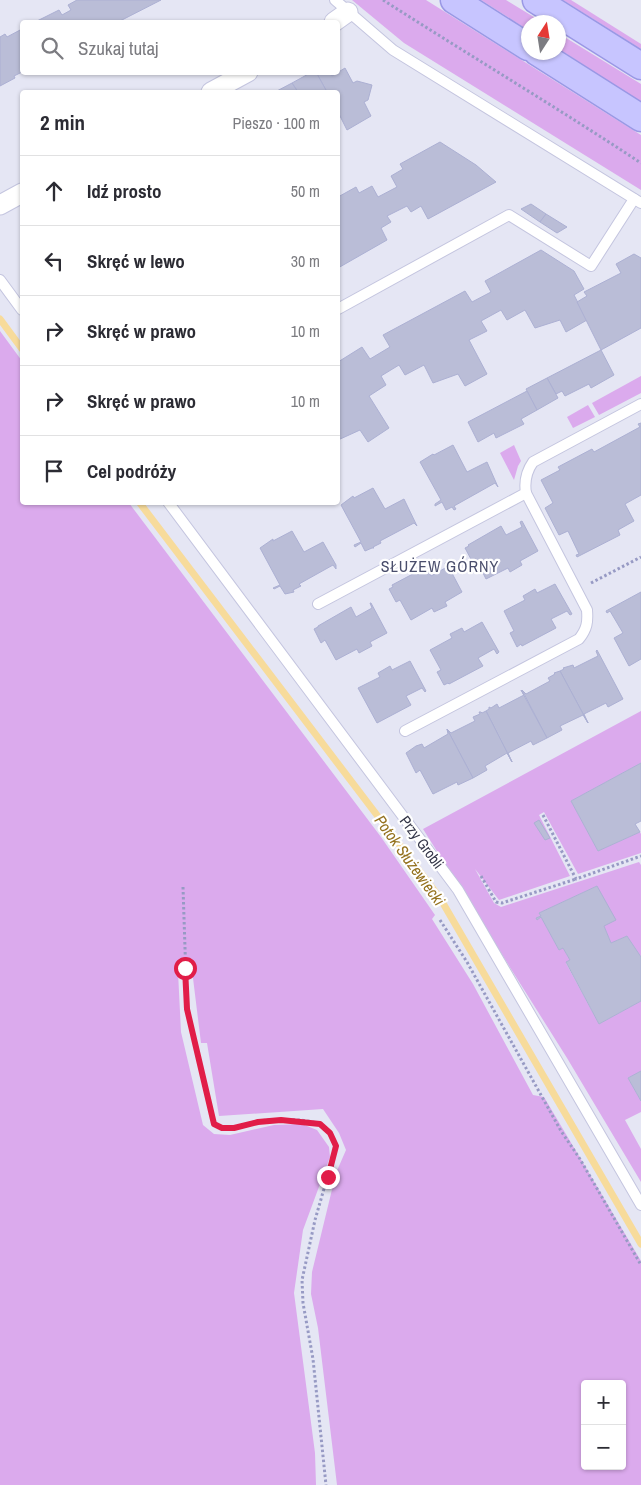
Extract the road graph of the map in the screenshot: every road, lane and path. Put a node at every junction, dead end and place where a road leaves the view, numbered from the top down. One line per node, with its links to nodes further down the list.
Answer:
1 (383, 0): 11 (path)
2 (454, 0): 5 (main road)
3 (536, 0): 7 (main road)
4 (339, 11): 13 (lane)
5 (521, 43)
6 (550, 60): 10 (main road)
7 (641, 66)
8 (242, 75): 9 (street)
9 (214, 90)
10 (641, 118)
11 (641, 163)
12 (20, 194): 14 (street)
13 (638, 201): 15 (lane)
14 (0, 205)
15 (591, 266): 16 (lane); 19 (lane)
16 (581, 272)
17 (0, 280): 18 (lane)
18 (20, 307)
19 (340, 308)
20 (641, 404): 21 (lane)
21 (526, 492): 24 (lane); 25 (lane)
22 (170, 505): 33 (lane, Przy Grobli)
23 (641, 557): 24 (path)
24 (577, 591): 26 (lane)
25 (318, 604)
26 (405, 730)
27 (543, 815): 30 (path)
28 (641, 856): 30 (path)
29 (481, 876): 30 (path)
30 (576, 878)
31 (183, 887): 35 (path)
32 (440, 920): 34 (path)
33 (641, 1205)
34 (641, 1265)
35 (326, 1485)

